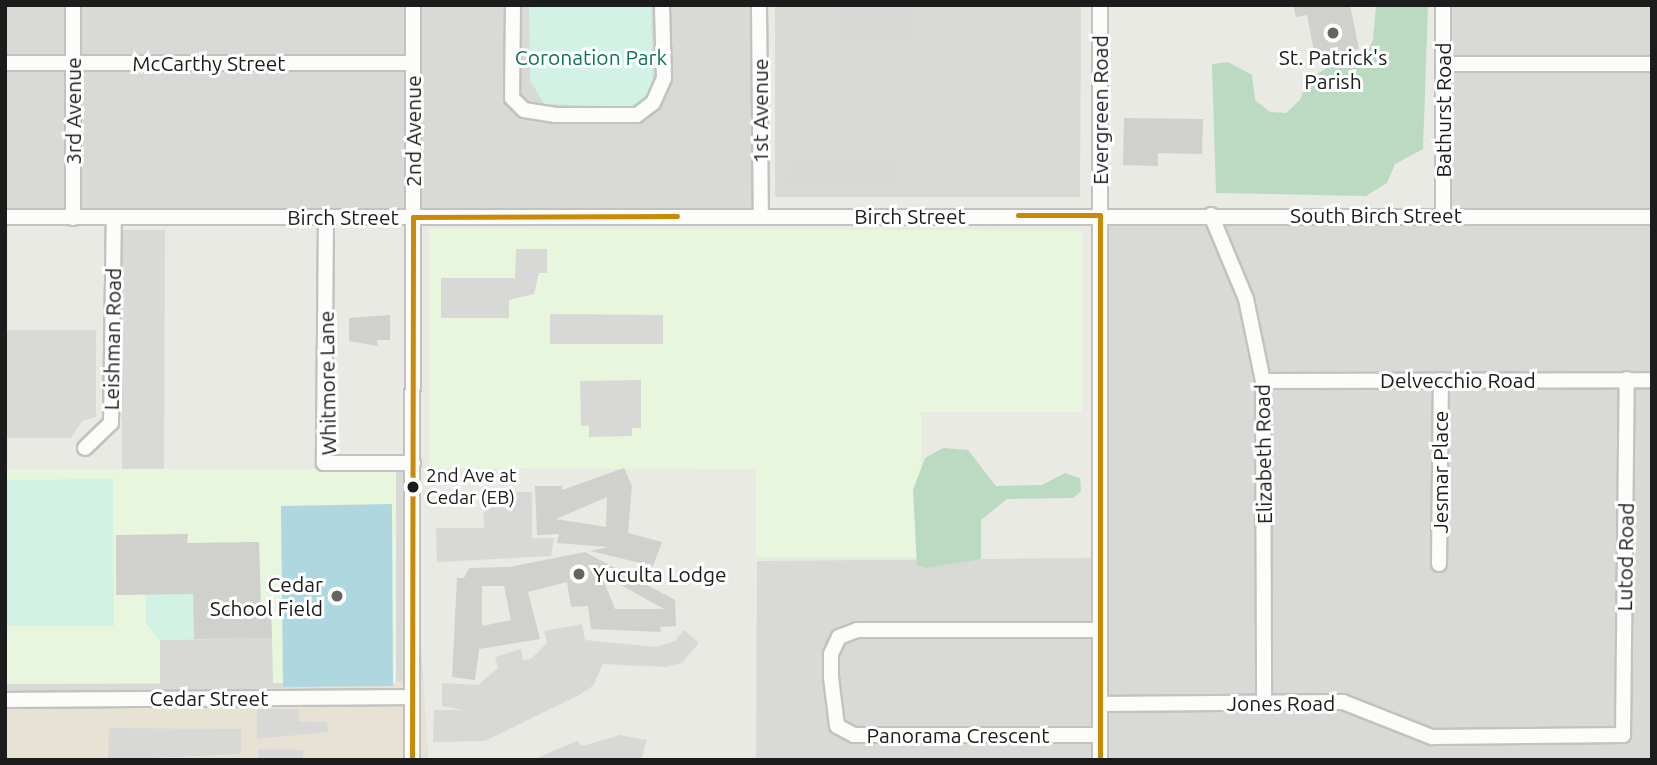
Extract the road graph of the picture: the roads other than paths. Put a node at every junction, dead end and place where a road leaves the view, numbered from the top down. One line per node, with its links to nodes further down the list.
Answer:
1 (73, 5): 9 (street, 3rd Avenue)
2 (413, 5): 10 (street, 2nd Avenue)
3 (513, 5): 4 (street)
4 (662, 5)
5 (760, 5): 17 (street, 1st Avenue)
6 (1100, 5): 14 (street, Evergreen Road)
7 (1443, 5): 11 (street, Bathurst Road)
8 (5, 63): 9 (street, McCarthy Street)
9 (73, 63): 10 (street, McCarthy Street); 21 (street, 3rd Avenue)
10 (413, 63): 16 (street, 2nd Avenue)
11 (1443, 64): 12 (street); 13 (street, Bathurst Road)
12 (1652, 64)
13 (1443, 214): 15 (street, South Birch Street); 20 (street, South Birch Street)
14 (1100, 215): 15 (street, South Birch Street); 17 (street, Birch Street); 30 (street, Evergreen Road)
15 (1211, 215): 26 (street, Elizabeth Road)
16 (413, 216): 17 (street, Birch Street); 19 (street, Birch Street); 28 (street, 2nd Avenue)
17 (761, 216)
18 (5, 217): 21 (street, Birch Street)
19 (326, 217): 22 (street, Birch Street); 28 (street, Whitmore Lane)
20 (1652, 217)
21 (73, 218): 22 (street, Birch Street)
22 (114, 218): 27 (street, Leishman Road)
23 (1627, 379): 24 (street, Delvecchio Road); 25 (street, Delvecchio Road); 35 (street, Lutod Road)
24 (1441, 380): 26 (street, Delvecchio Road); 29 (street, Jesmar Place)
25 (1652, 380)
26 (1263, 381): 33 (street, Elizabeth Road)
27 (85, 448)
28 (413, 463): 31 (street, 2nd Avenue)
29 (1439, 564)
30 (1100, 630): 34 (street, Evergreen Road); 36 (street, Panorama Crescent)
31 (412, 697): 32 (street, Cedar Street); 37 (street, 2nd Avenue)
32 (5, 700)
33 (1264, 703): 34 (street, Jones Road); 35 (street, Jones Road)
34 (1100, 704): 36 (street, Evergreen Road)
35 (1623, 735)
36 (1100, 736): 38 (street, Evergreen Road)
37 (412, 760)
38 (1100, 760)

